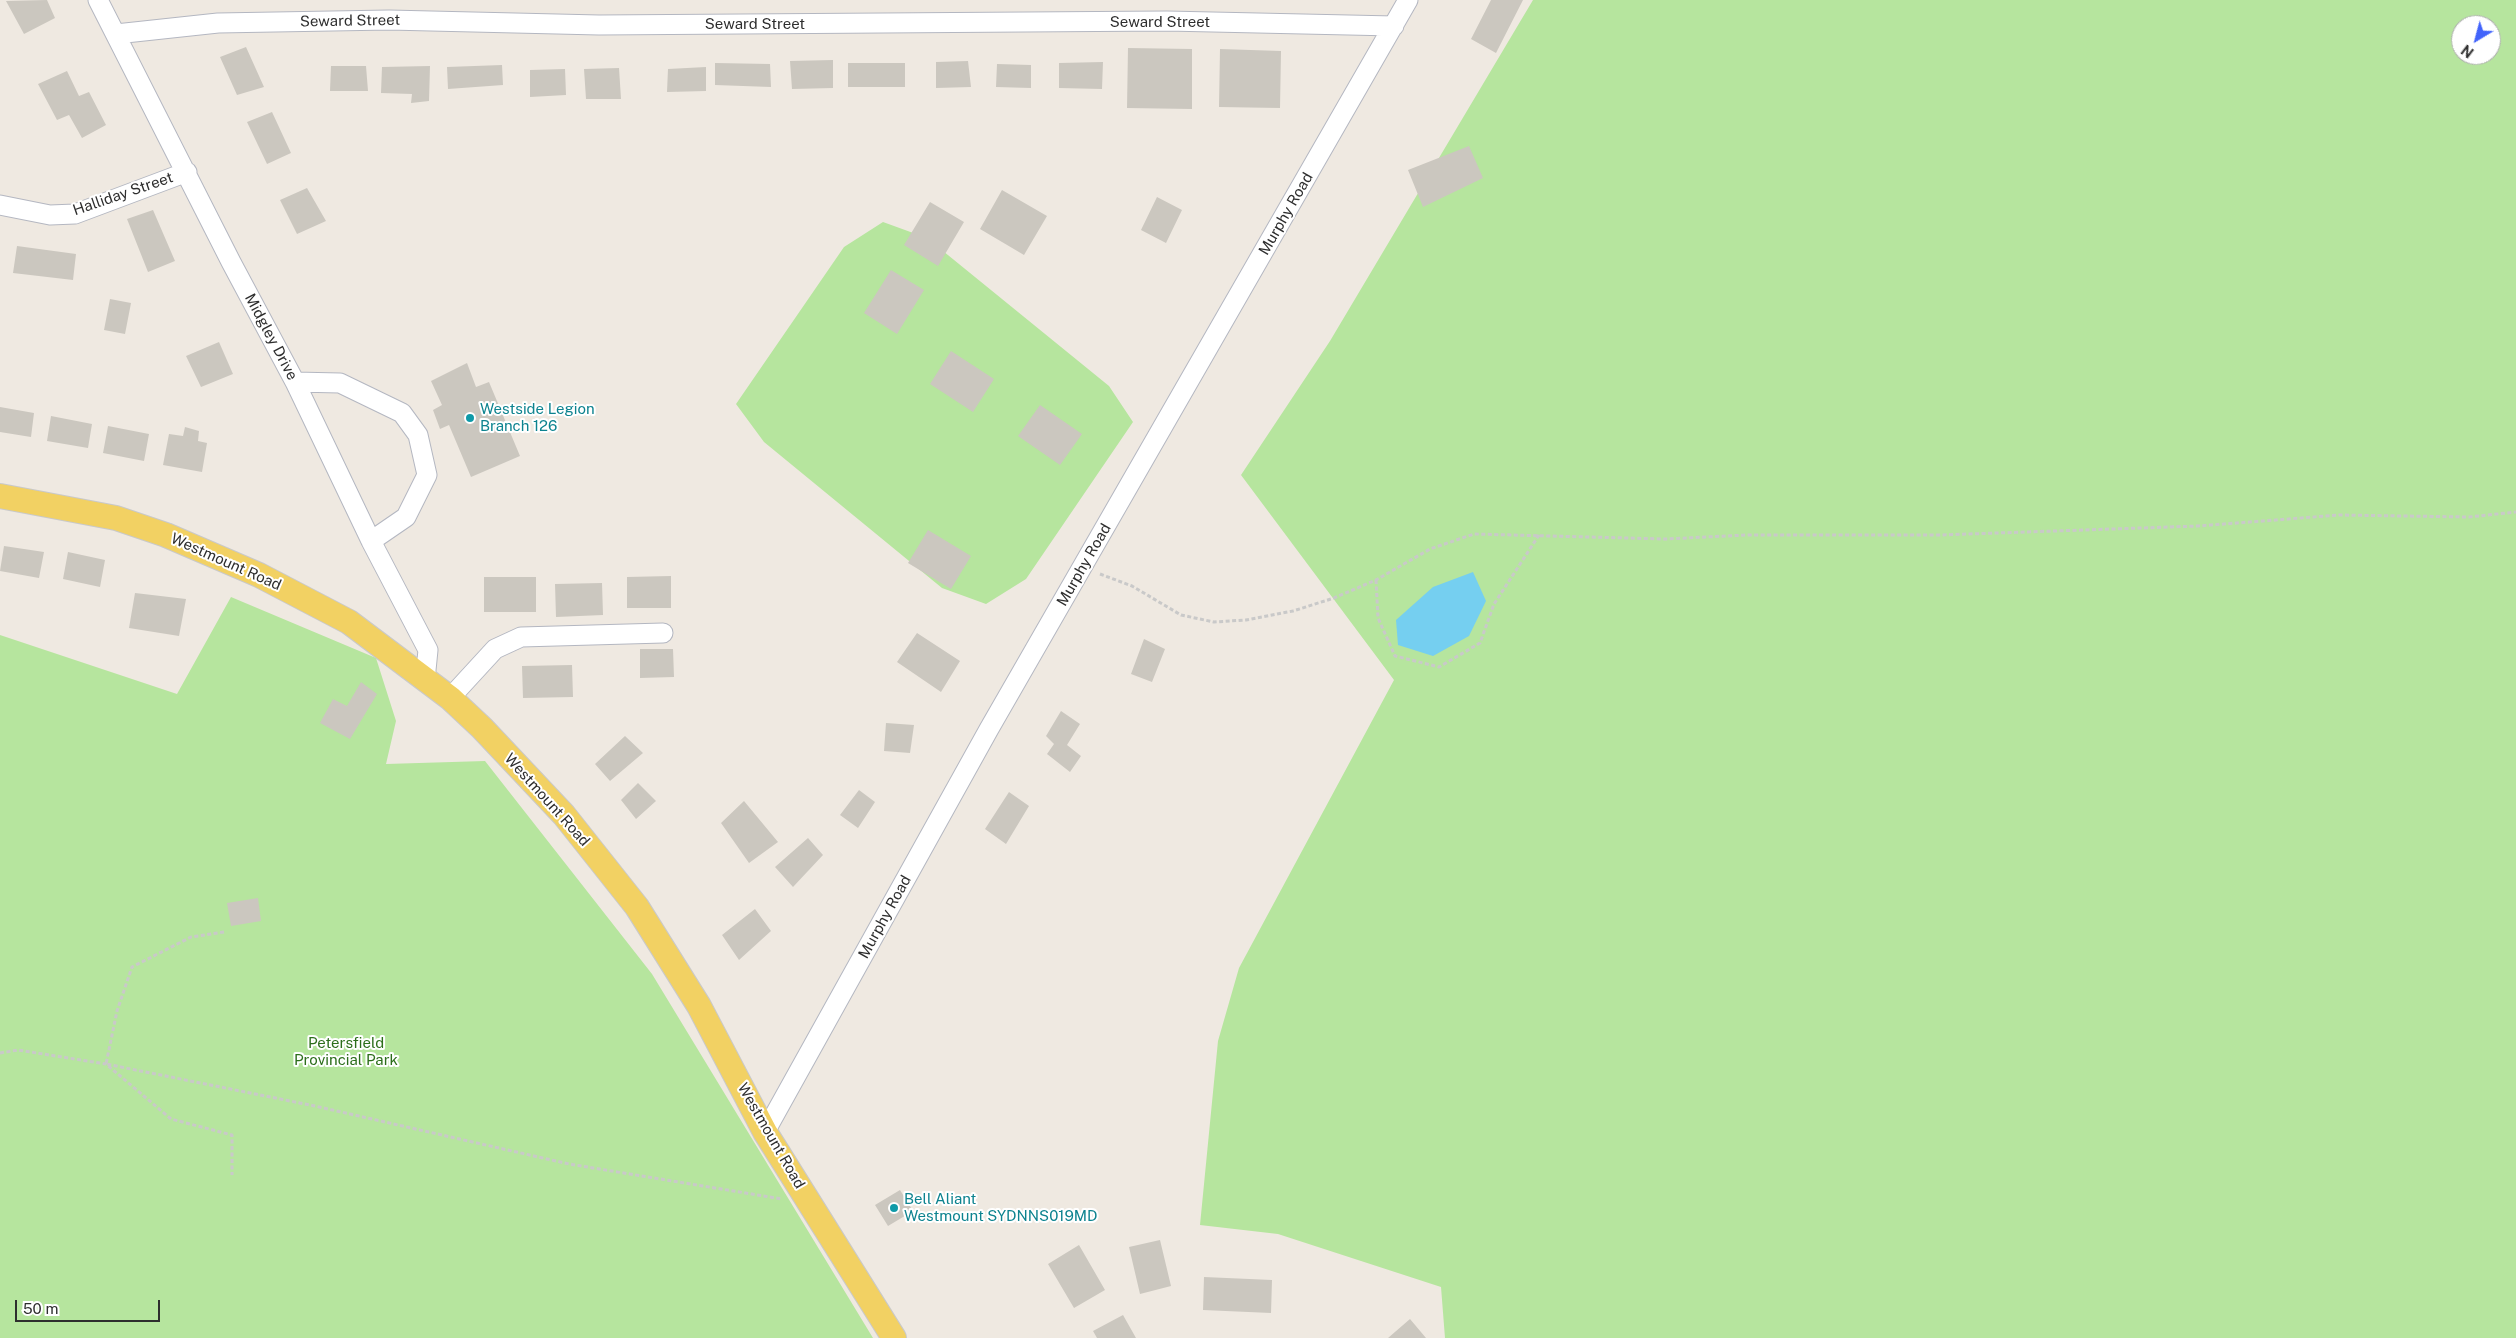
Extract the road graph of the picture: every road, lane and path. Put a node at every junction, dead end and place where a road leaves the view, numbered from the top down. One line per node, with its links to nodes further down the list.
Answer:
1 (98, 0): 4 (street, Midgley Drive)
2 (1408, 0): 3 (street, Murphy Road)
3 (1394, 26): 4 (street, Seward Street); 12 (street, Murphy Road)
4 (116, 34): 5 (street, Midgley Drive)
5 (187, 172): 6 (street, Halliday Street); 7 (street, Midgley Drive)
6 (0, 205)
7 (295, 382): 11 (street, Midgley Drive); 11 (street)
8 (0, 496): 15 (main road, Westmount Road)
9 (2516, 512): 10 (path)
10 (1539, 534): 13 (path); 13 (path)
11 (372, 541): 15 (street, Midgley Drive)
12 (1083, 567): 13 (path); 20 (street, Murphy Road)
13 (1376, 580)
14 (663, 633): 16 (street)
15 (425, 680): 16 (main road, Westmount Road)
16 (450, 698): 20 (main road, Westmount Road)
17 (224, 932): 19 (path)
18 (0, 1053): 19 (path)
19 (106, 1064): 21 (path); 22 (path)
20 (766, 1132): 22 (main road, Westmount Road)
21 (232, 1175)
22 (810, 1204): 23 (main road, Westmount Road)
23 (894, 1338)

